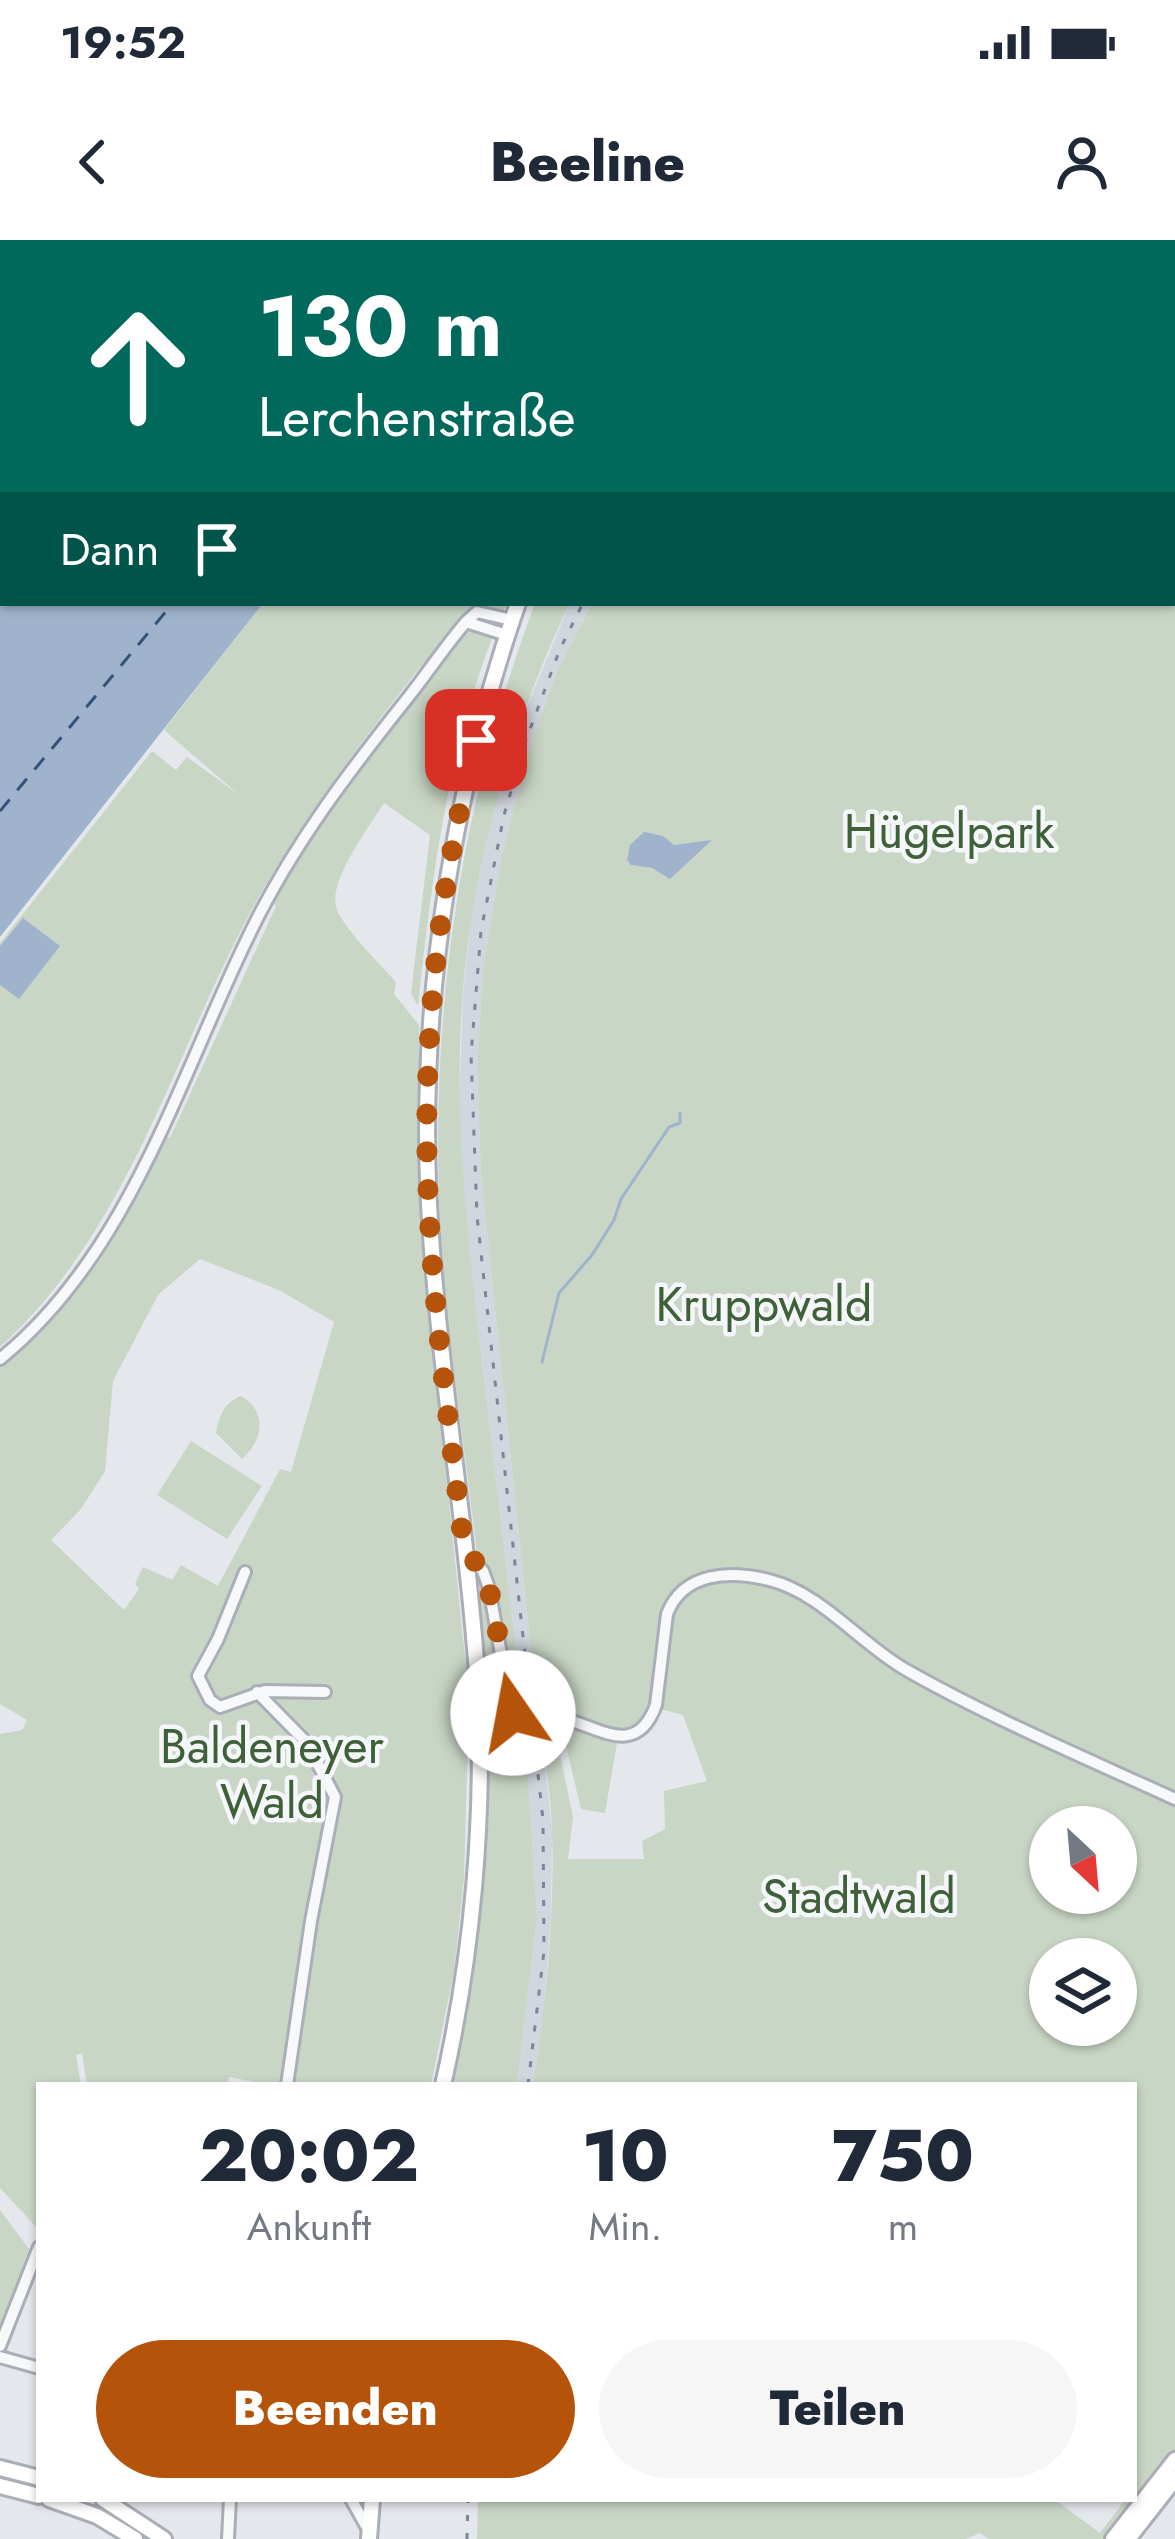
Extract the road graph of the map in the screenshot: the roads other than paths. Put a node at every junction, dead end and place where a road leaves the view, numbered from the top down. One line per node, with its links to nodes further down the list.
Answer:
1 (517, 606): 2 (main road)
2 (510, 627): 3 (street); 4 (main road)
3 (0, 1360)
4 (464, 1550): 8 (street); 10 (main road)
5 (245, 1572): 6 (street)
6 (257, 1692): 7 (street); 9 (street)
7 (325, 1692)
8 (1175, 1799)
9 (287, 2082)
10 (444, 2082)
11 (36, 2255): 12 (street)
12 (0, 2346)
13 (0, 2357): 14 (street)
14 (36, 2367)
15 (1175, 2459): 30 (main road)
16 (0, 2468): 17 (main road)
17 (36, 2477)
18 (1175, 2480): 31 (main road)
19 (0, 2486): 20 (main road)
20 (36, 2495)
21 (57, 2502): 27 (main road)
22 (108, 2502): 28 (main road)
23 (230, 2502): 29 (street)
24 (352, 2502): 26 (street)
25 (372, 2502): 26 (main road)
26 (369, 2536)
27 (135, 2539)
28 (164, 2539)
29 (228, 2539)
30 (1113, 2539)
31 (1128, 2539)

